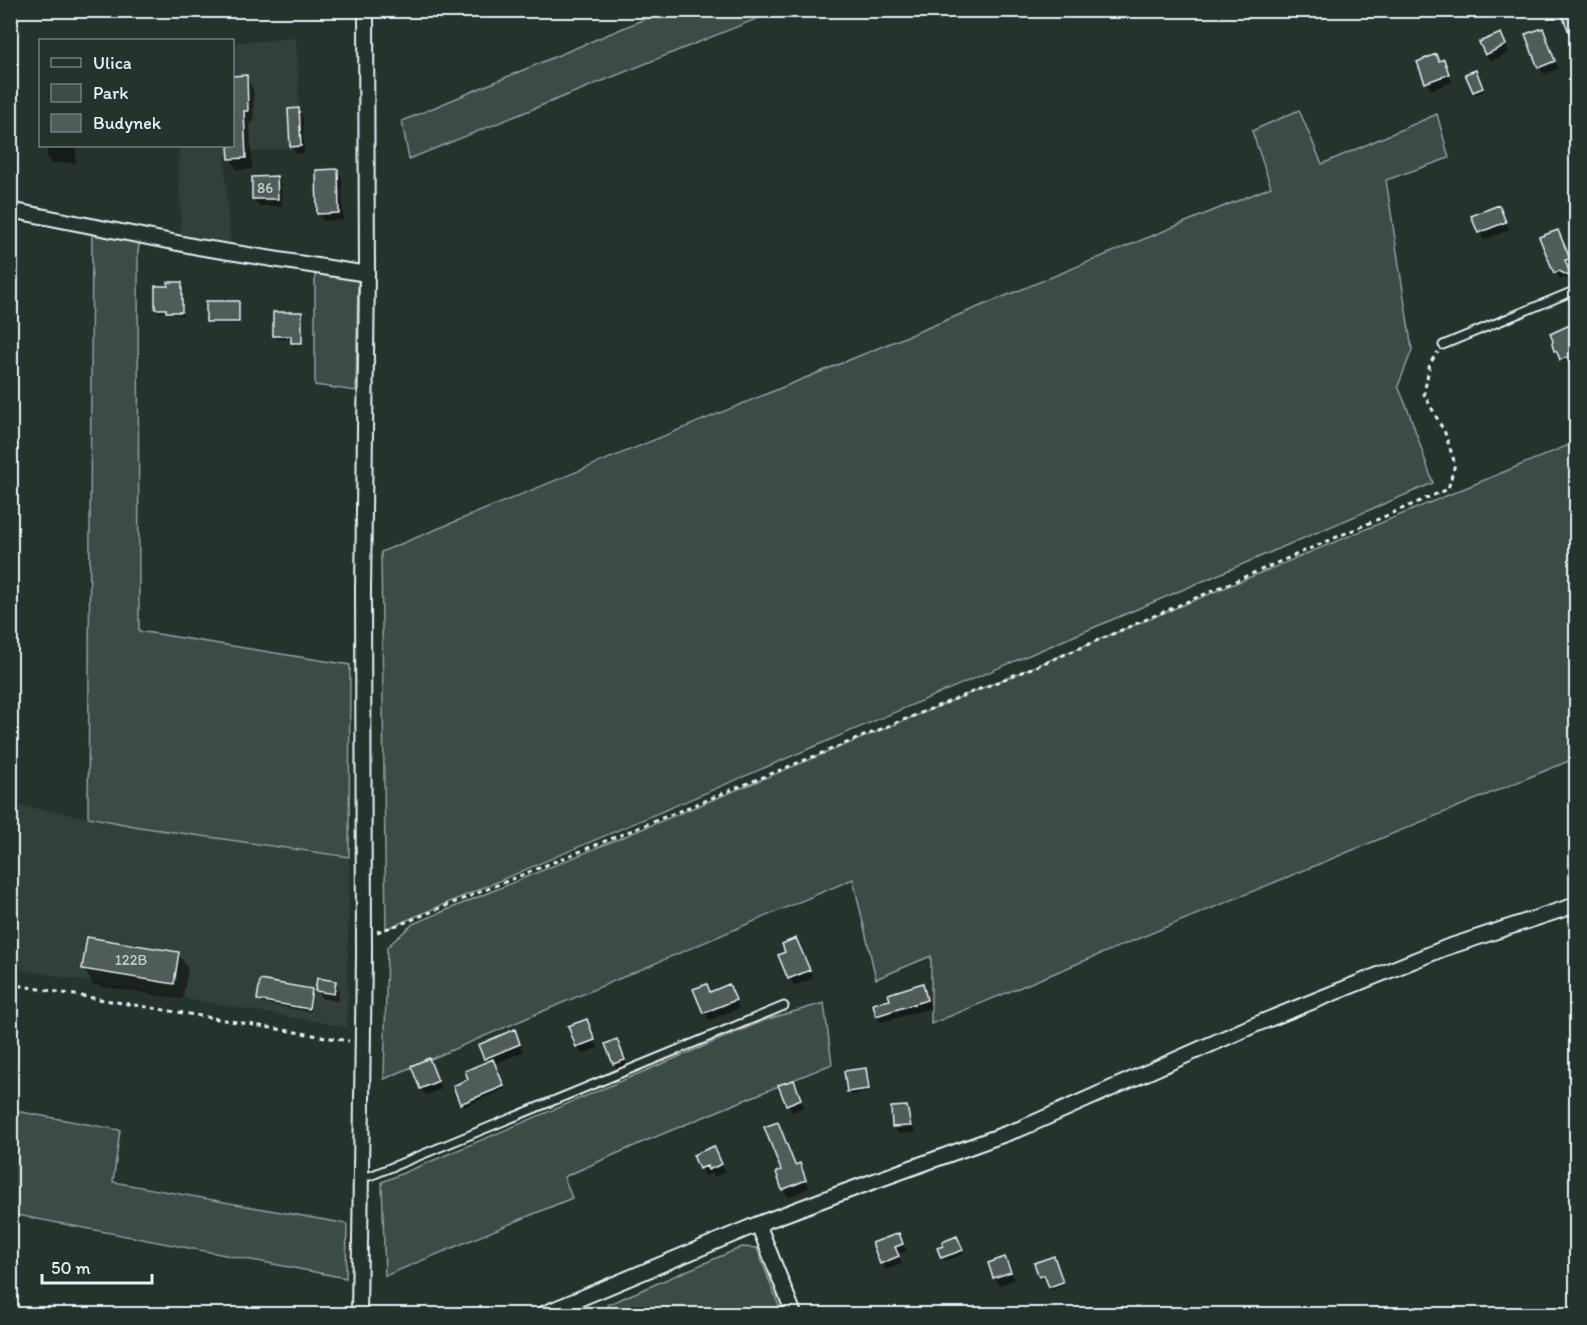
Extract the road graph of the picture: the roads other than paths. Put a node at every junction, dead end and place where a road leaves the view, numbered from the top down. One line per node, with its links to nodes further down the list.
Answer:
1 (366, 10): 3 (street)
2 (10, 210): 3 (street)
3 (368, 274): 8 (street)
4 (1576, 290): 5 (lane)
5 (1443, 345)
6 (1576, 905): 9 (street)
7 (784, 1006): 8 (lane)
8 (362, 1175): 10 (street)
9 (758, 1224): 11 (street); 12 (street)
10 (359, 1314)
11 (543, 1314)
12 (794, 1314)

